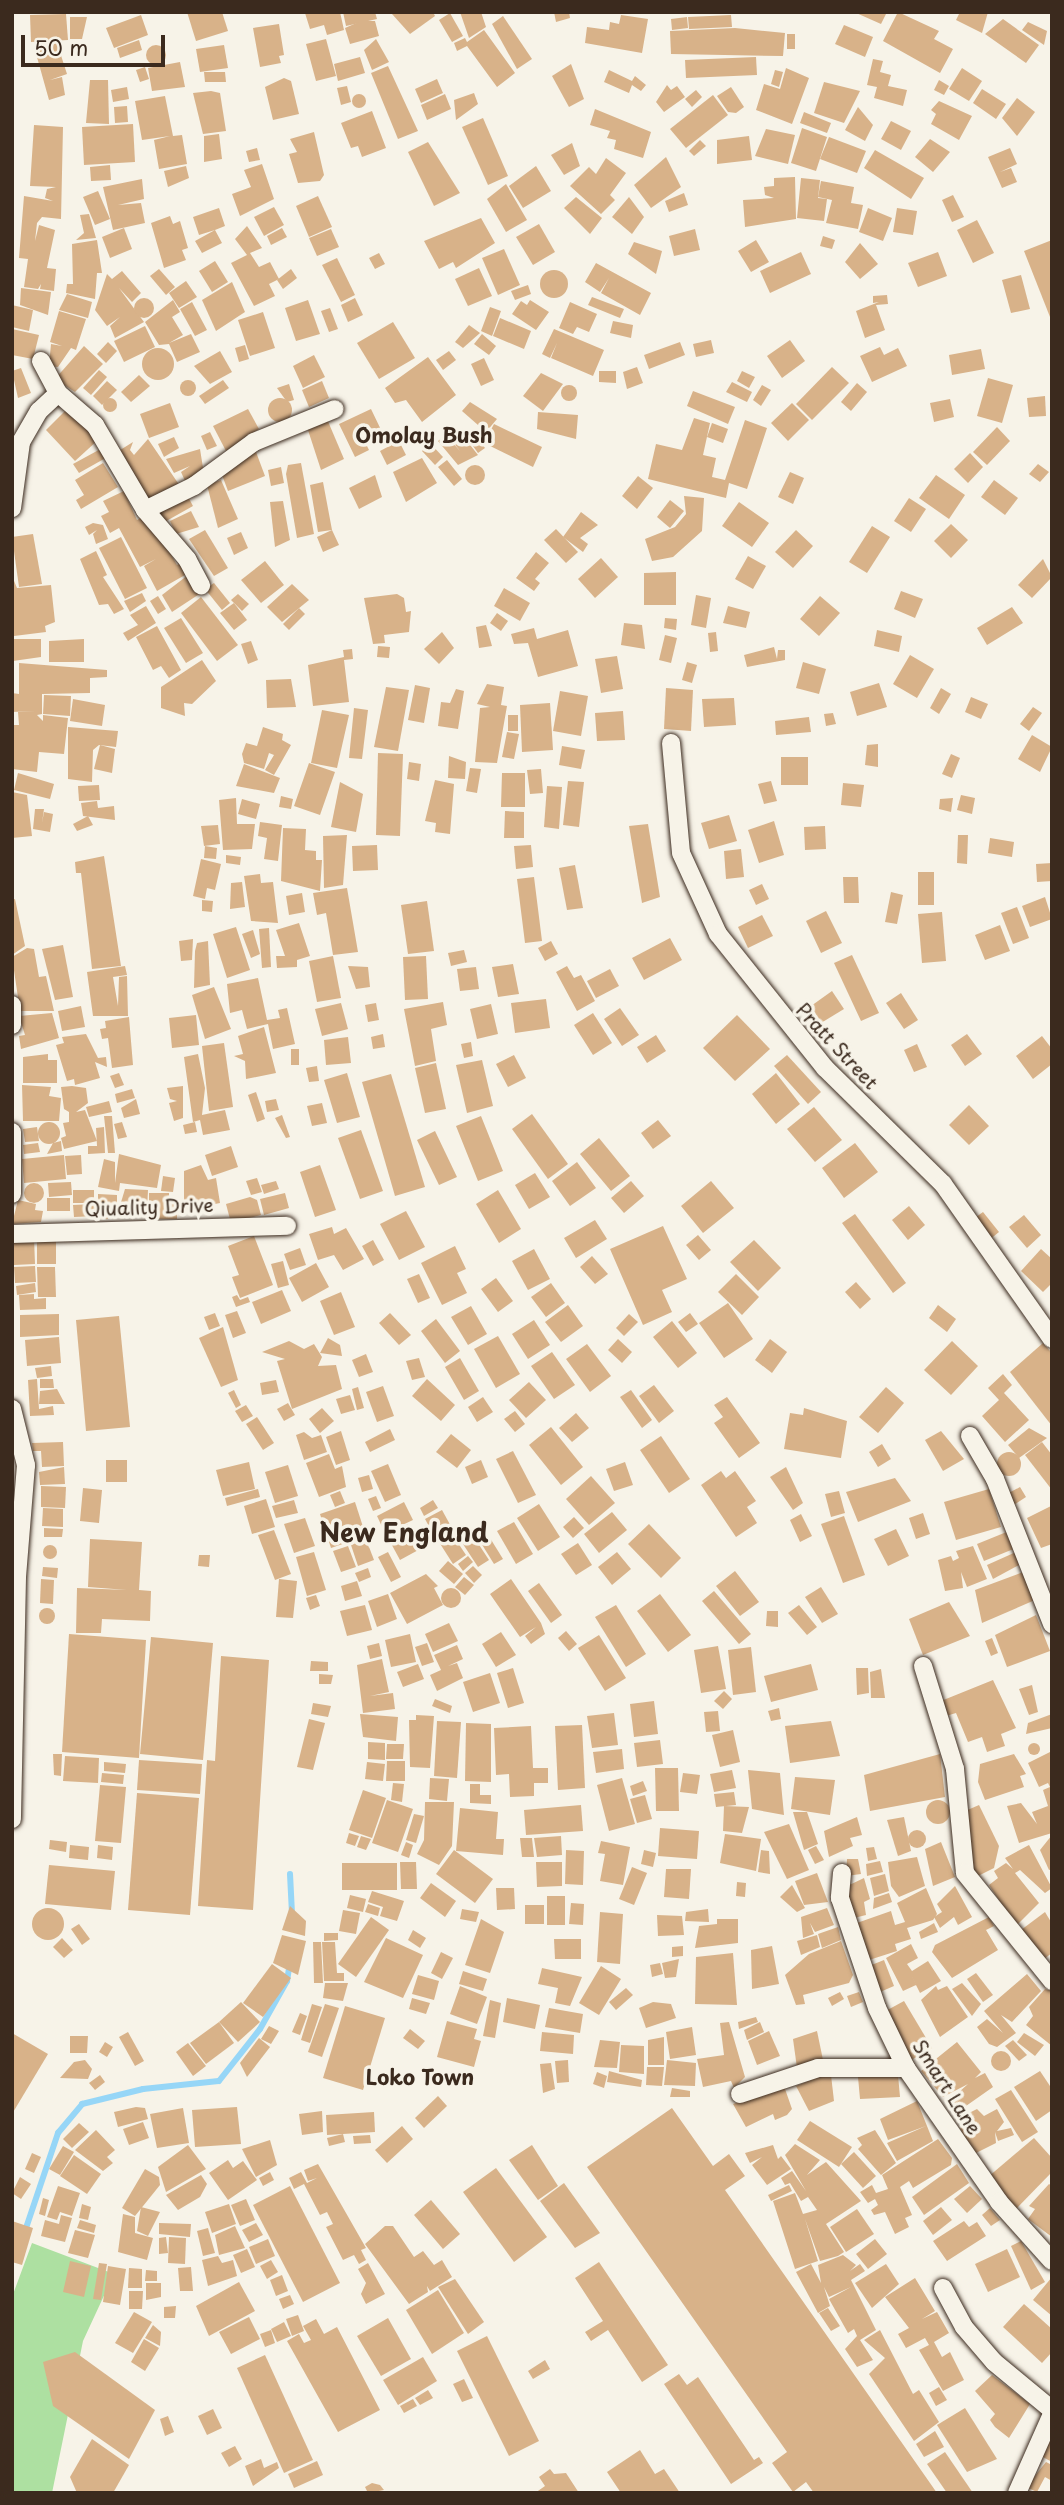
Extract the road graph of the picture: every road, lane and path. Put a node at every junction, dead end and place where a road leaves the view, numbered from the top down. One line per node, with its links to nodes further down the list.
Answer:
1 (41, 361): 2 (street)
2 (58, 393): 4 (street); 5 (street)
3 (335, 409): 5 (street)
4 (12, 508)
5 (145, 510): 6 (street)
6 (201, 585)
7 (671, 743): 14 (street, Pratt Street)
8 (12, 1005): 9 (street)
9 (12, 1025)
10 (12, 1132): 11 (street)
11 (12, 1194)
12 (287, 1226): 13 (street, Qiuality Drive)
13 (12, 1234)
14 (1052, 1339)
15 (12, 1409): 19 (street)
16 (970, 1436): 17 (street)
17 (1052, 1624)
18 (923, 1666): 21 (street)
19 (12, 1819)
20 (842, 1873): 22 (street, Smart Lane)
21 (1052, 1981)
22 (906, 2068): 23 (street); 24 (street, Smart Lane)
23 (740, 2094)
24 (1052, 2260)
25 (943, 2288): 26 (street)
26 (1052, 2412): 27 (street)
27 (1017, 2493)

